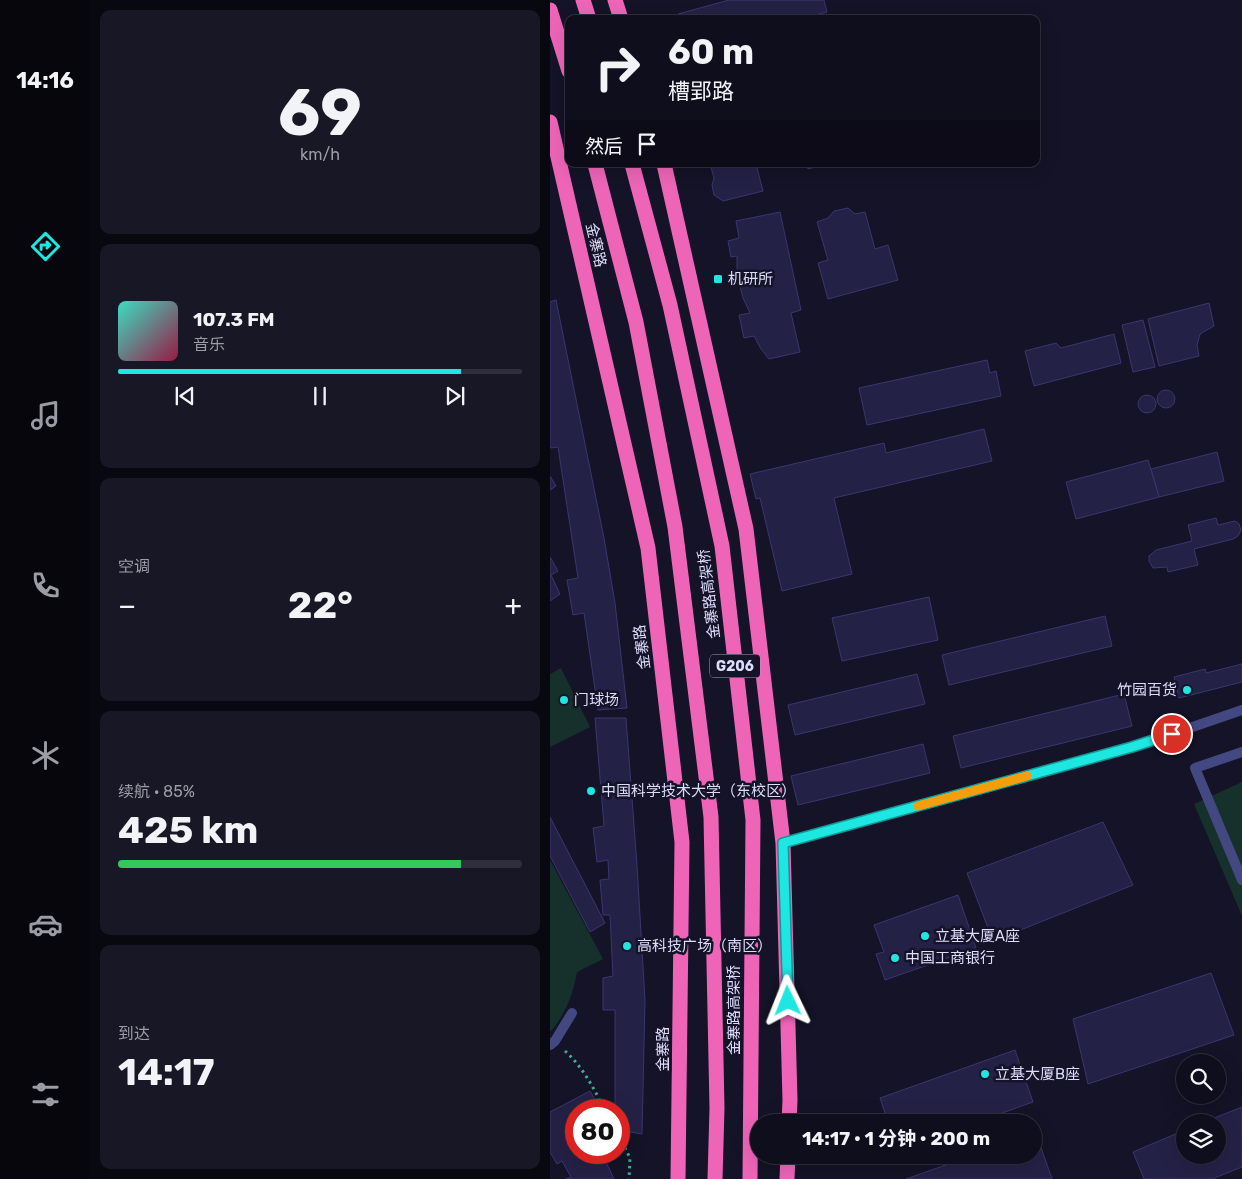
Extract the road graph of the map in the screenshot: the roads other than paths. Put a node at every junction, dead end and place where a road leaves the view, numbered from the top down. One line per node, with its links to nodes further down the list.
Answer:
1 (583, 0): 4 (highway)
2 (615, 0): 5 (highway)
3 (550, 10): 6 (highway)
4 (588, 15)
5 (620, 15)
6 (565, 58)
7 (550, 122): 19 (highway, 金寨路)
8 (596, 167): 20 (highway, 金寨路高架桥)
9 (633, 167): 21 (highway, 金寨路高架桥 / G206)
10 (665, 167): 13 (highway)
11 (1242, 710): 13 (street)
12 (1242, 752): 14 (street)
13 (783, 843): 17 (highway)
14 (1242, 880)
15 (572, 1013): 16 (street)
16 (552, 1043)
17 (790, 1114)
18 (788, 1164): 22 (highway)
19 (678, 1179)
20 (715, 1179)
21 (750, 1179)
22 (787, 1179)

